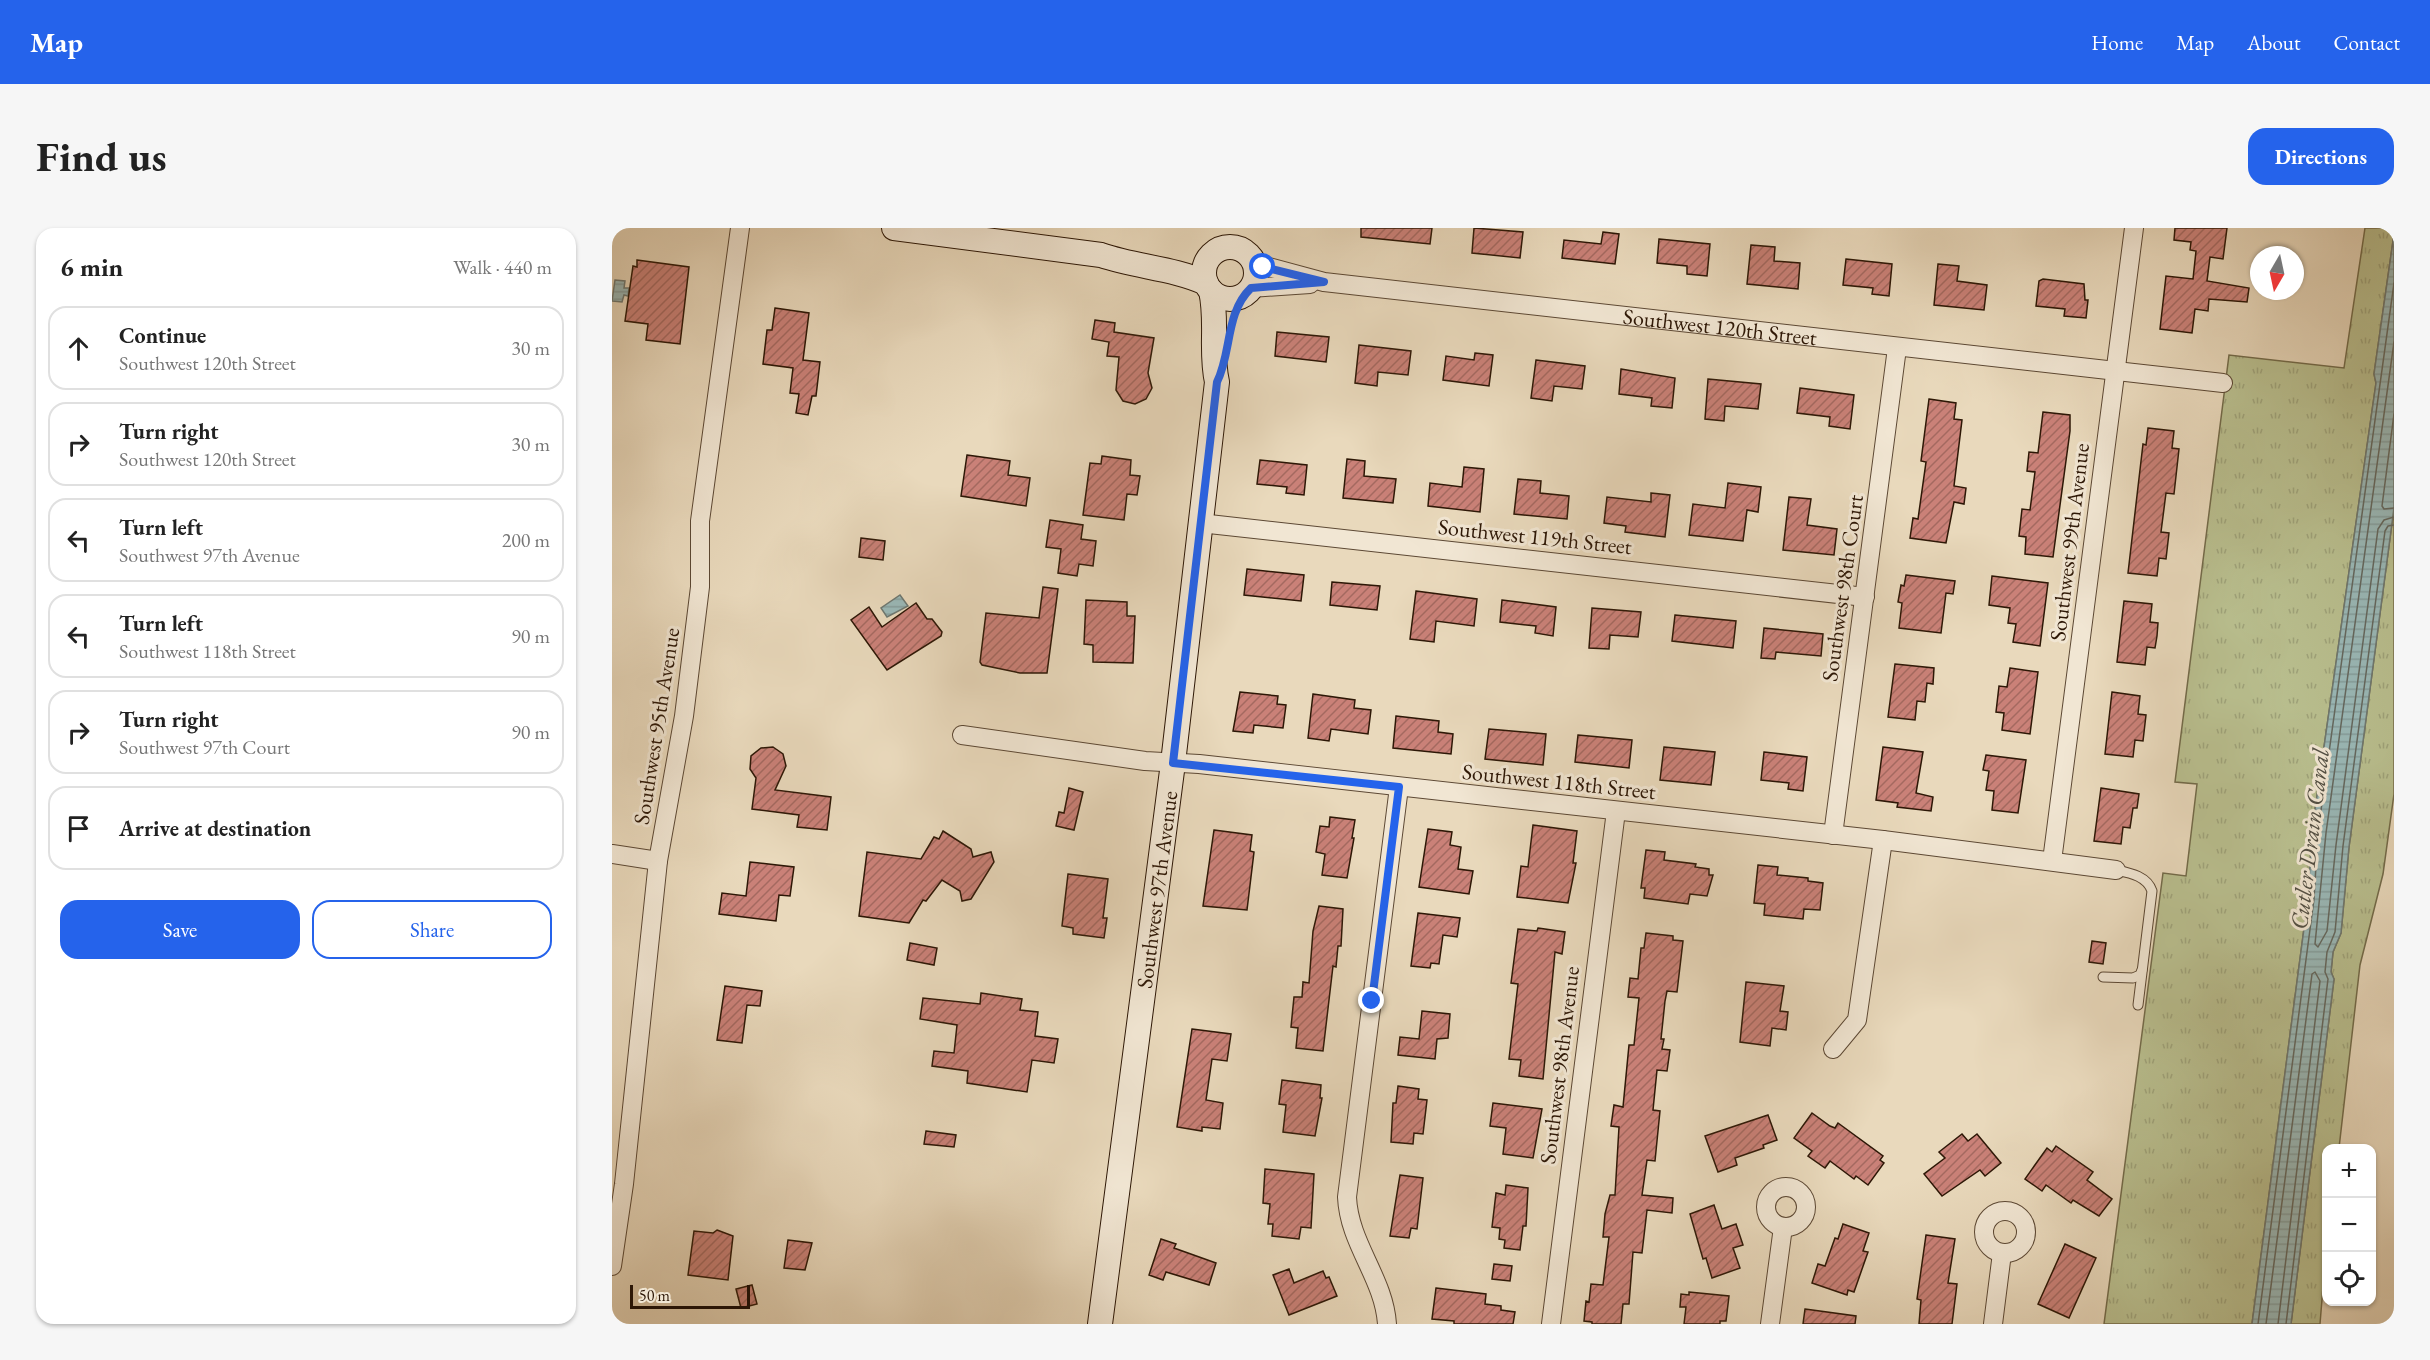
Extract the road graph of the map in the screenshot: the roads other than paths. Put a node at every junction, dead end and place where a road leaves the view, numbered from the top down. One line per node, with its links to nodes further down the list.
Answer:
1 (740, 228): 24 (street, Southwest 95th Avenue)
2 (894, 228): 6 (street)
3 (1244, 228): 7 (street)
4 (2134, 228): 12 (street, Southwest 99th Avenue)
5 (1220, 243): 6 (street); 7 (street); 9 (street)
6 (1101, 255): 9 (street)
7 (1252, 260): 8 (street, Southwest 120th Street); 10 (street)
8 (1324, 282): 10 (street, Southwest 120th Street); 11 (street, Southwest 120th Street)
9 (1209, 287): 10 (street); 13 (street, Southwest 97th Avenue)
10 (1247, 291): 13 (street, Southwest 97th Avenue)
11 (1897, 348): 12 (street, Southwest 120th Street); 16 (street, Southwest 98th Court)
12 (2115, 371): 14 (street, Southwest 120th Street); 25 (street, Southwest 99th Avenue)
13 (1217, 382): 15 (street, Southwest 97th Avenue)
14 (2223, 383)
15 (1200, 524): 16 (street, Southwest 119th Street); 18 (street, Southwest 97th Avenue)
16 (1865, 597): 21 (street, Southwest 98th Court)
17 (962, 735): 18 (street, Southwest 118th Street)
18 (1173, 763): 19 (street, Southwest 118th Street); 35 (street, Southwest 97th Avenue)
19 (1399, 787): 20 (street, Southwest 118th Street); 36 (street)
20 (1616, 811): 21 (street, Southwest 118th Street); 37 (street, Southwest 98th Avenue)
21 (1833, 835): 22 (street, Southwest 118th Street)
22 (1883, 840): 25 (street, Southwest 118th Street); 30 (street)
23 (612, 854): 24 (street)
24 (658, 861): 31 (street, Southwest 95th Avenue)
25 (2052, 861): 26 (street, Southwest 118th Street)
26 (2116, 870): 27 (lane, Southwest 118th Street)
27 (2143, 969): 28 (lane); 29 (lane)
28 (2103, 977)
29 (2138, 1005)
30 (1833, 1049)
31 (618, 1183): 34 (street, Southwest 95th Avenue)
32 (1783, 1227): 38 (street)
33 (2002, 1253): 39 (street)
34 (612, 1266)
35 (1100, 1324)
36 (1387, 1324)
37 (1551, 1324)
38 (1770, 1324)
39 (1993, 1324)

